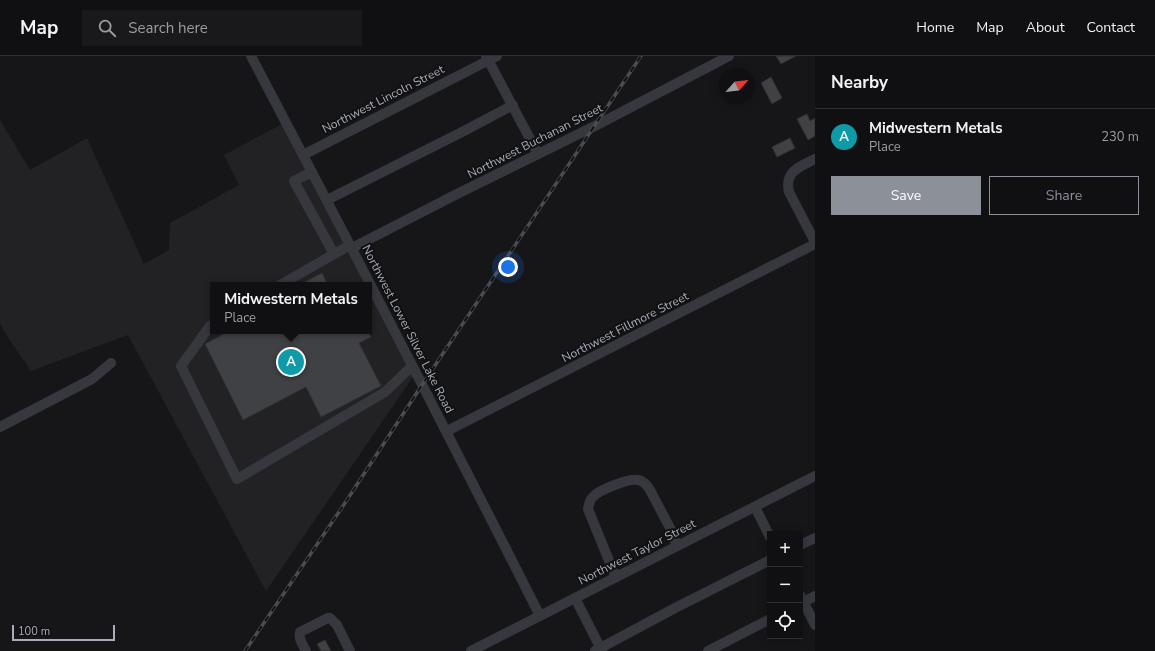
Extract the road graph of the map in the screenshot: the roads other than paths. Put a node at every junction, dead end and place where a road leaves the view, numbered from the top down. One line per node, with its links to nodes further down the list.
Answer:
1 (251, 56): 6 (street, Northwest Lower Silver Lake Road)
2 (728, 56): 5 (street, Northwest Buchanan Street)
3 (490, 58): 4 (street); 6 (street, Northwest Lincoln Street)
4 (513, 105): 5 (street); 9 (street)
5 (538, 154): 11 (street, Northwest Buchanan Street)
6 (303, 155): 8 (street, Northwest Lower Silver Lake Road)
7 (815, 159): 10 (street)
8 (312, 172): 9 (street, Northwest Lower Silver Lake Road); 12 (street)
9 (326, 200): 11 (street, Northwest Lower Silver Lake Road)
10 (815, 243): 20 (street, Northwest Fillmore Street)
11 (351, 247): 12 (street, Northwest Buchanan Street); 14 (street, Northwest Lower Silver Lake Road)
12 (334, 254): 13 (street, Northwest Buchanan Street)
13 (285, 282)
14 (369, 282)
15 (372, 288): 18 (street, Northwest Lower Silver Lake Road)
16 (210, 326): 18 (street)
17 (111, 363): 19 (street)
18 (412, 366): 20 (street, Northwest Lower Silver Lake Road)
19 (0, 427)
20 (447, 432): 33 (street, Northwest Lower Silver Lake Road)
21 (815, 476): 22 (street, Northwest Taylor Street)
22 (755, 507): 23 (street); 26 (street, Northwest Taylor Street)
23 (767, 531)
24 (815, 538): 25 (street)
25 (803, 544)
26 (677, 546): 28 (street, Northwest Taylor Street); 28 (street)
27 (767, 562): 36 (street)
28 (616, 577): 30 (street, Northwest Taylor Street)
29 (815, 596): 31 (street)
30 (576, 598): 33 (street, Northwest Taylor Street); 36 (street)
31 (803, 599)
32 (803, 603): 35 (street)
33 (540, 616): 39 (street, Northwest Taylor Street)
34 (767, 621): 40 (street)
35 (815, 625)
36 (600, 650)
37 (306, 651): 38 (street)
38 (350, 651)
39 (471, 651)
40 (708, 651)

